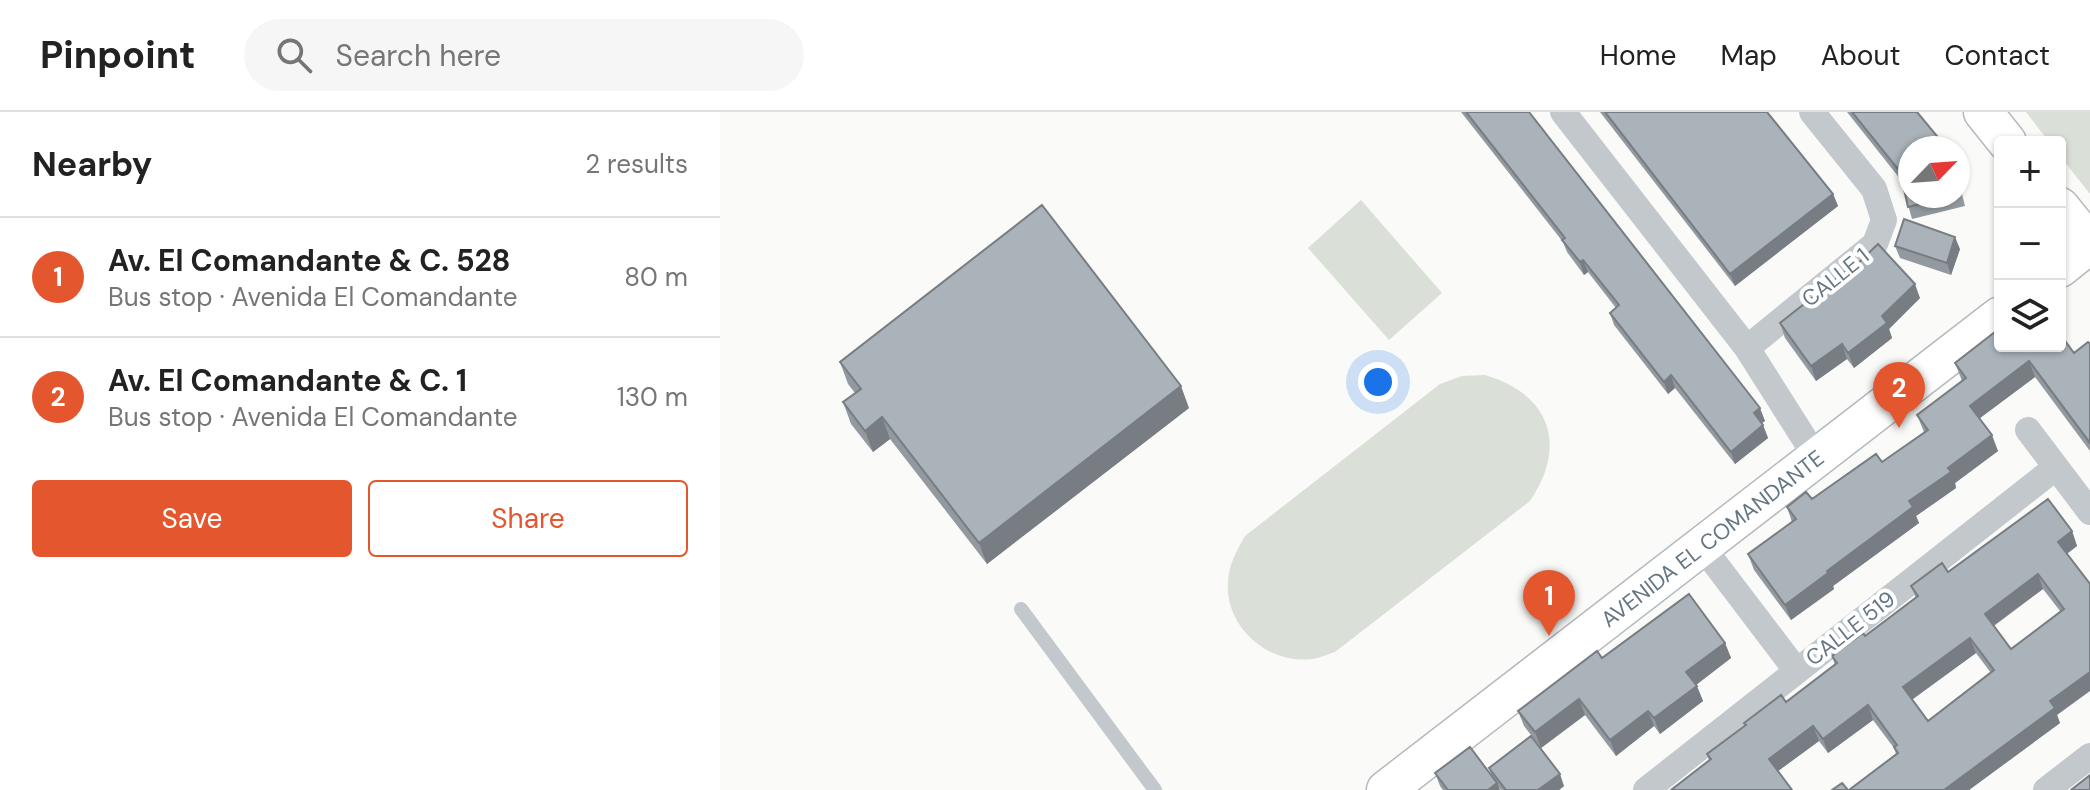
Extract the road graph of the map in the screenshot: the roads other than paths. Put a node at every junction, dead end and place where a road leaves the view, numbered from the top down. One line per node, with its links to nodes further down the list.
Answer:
1 (1563, 112): 9 (street)
2 (1812, 112): 9 (street, CALLE 1)
3 (1983, 112): 4 (street)
4 (2002, 136)
5 (2061, 208): 6 (street)
6 (2090, 244): 7 (street)
7 (2066, 263)
8 (1994, 321): 11 (street, AVENIDA EL COMANDANTE)
9 (1747, 348): 11 (street)
10 (2028, 430): 12 (street)
11 (1816, 457): 14 (street, AVENIDA EL COMANDANTE)
12 (2055, 468): 13 (street); 16 (street, CALLE 519)
13 (2090, 512)
14 (1701, 545): 16 (street); 19 (street, AVENIDA EL COMANDANTE)
15 (1021, 609): 18 (lane)
16 (1796, 670): 20 (street, CALLE 519)
17 (2090, 756): 21 (street)
18 (1155, 790)
19 (1386, 790)
20 (1646, 790)
21 (2046, 790)

